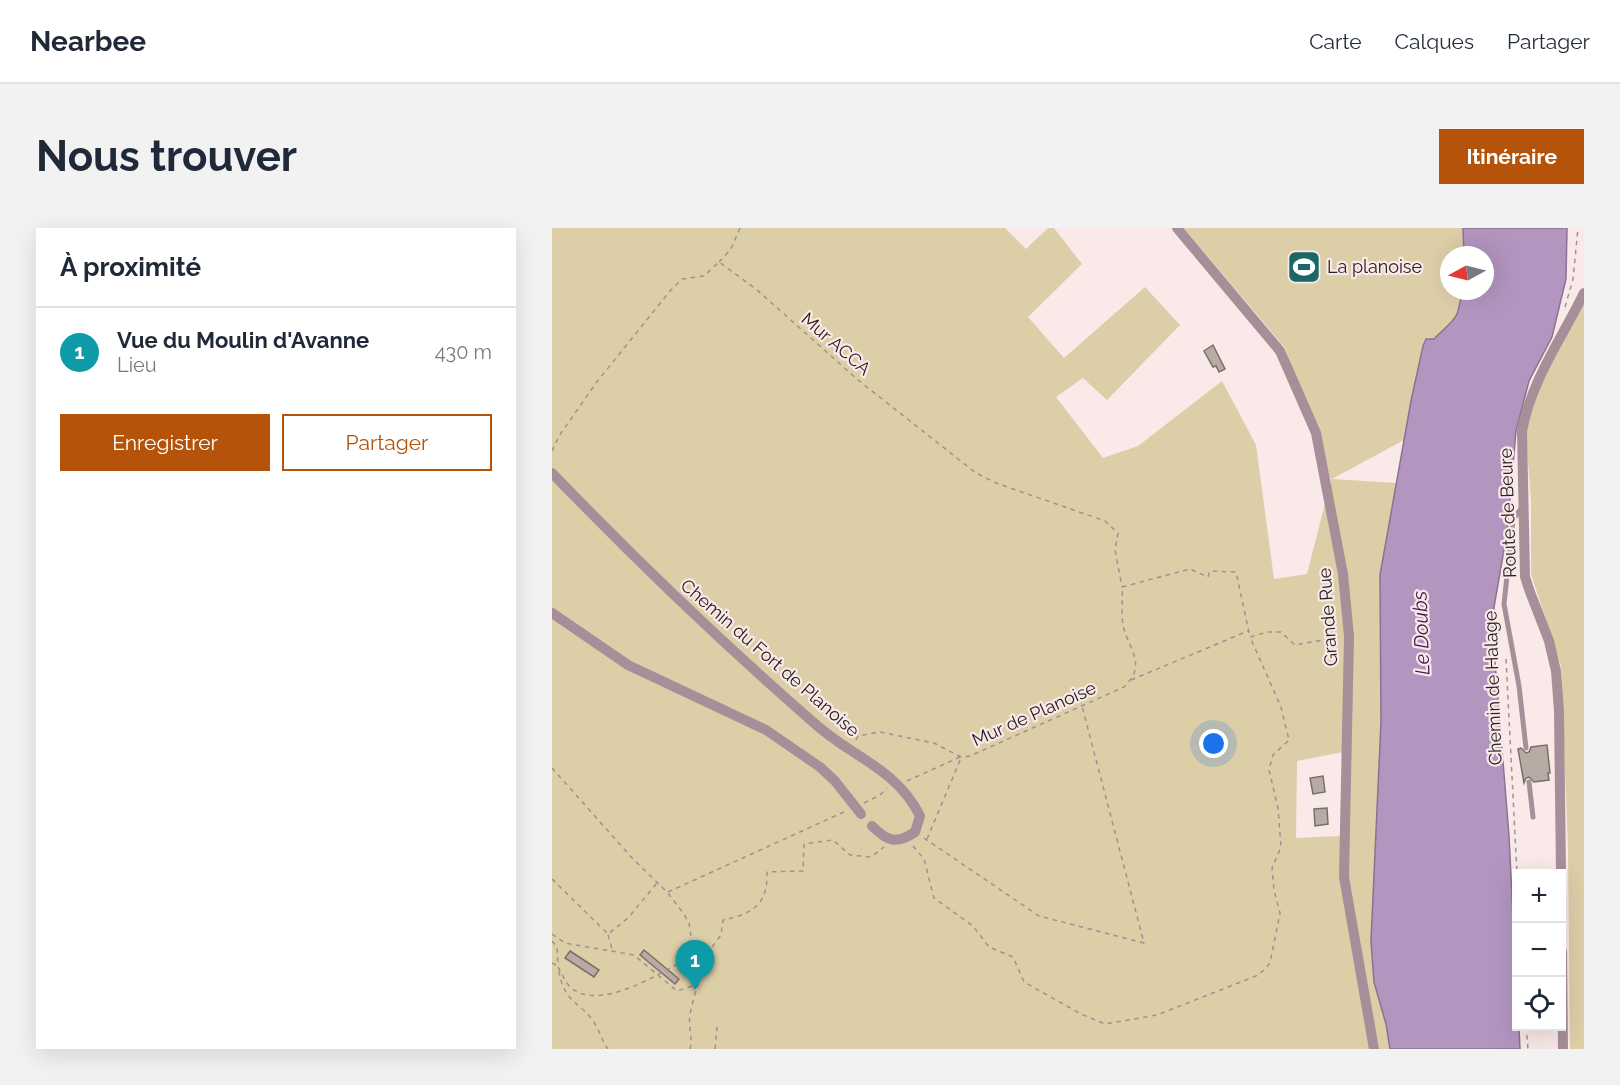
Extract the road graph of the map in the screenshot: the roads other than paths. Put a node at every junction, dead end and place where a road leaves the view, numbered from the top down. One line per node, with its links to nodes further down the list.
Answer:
1 (1177, 228): 13 (street, Grande Rue)
2 (1584, 293): 4 (street, Route de Beure)
3 (552, 473): 10 (street, Chemin du Fort de Planoise)
4 (1525, 508): 6 (lane, Chemin de Halage); 11 (street, Route de Beure)
5 (552, 613): 8 (street)
6 (1526, 748)
7 (1529, 782): 9 (lane)
8 (859, 810)
9 (1533, 818)
10 (872, 826)
11 (1561, 869)
12 (1562, 977): 14 (street)
13 (1374, 1049)
14 (1563, 1049)

